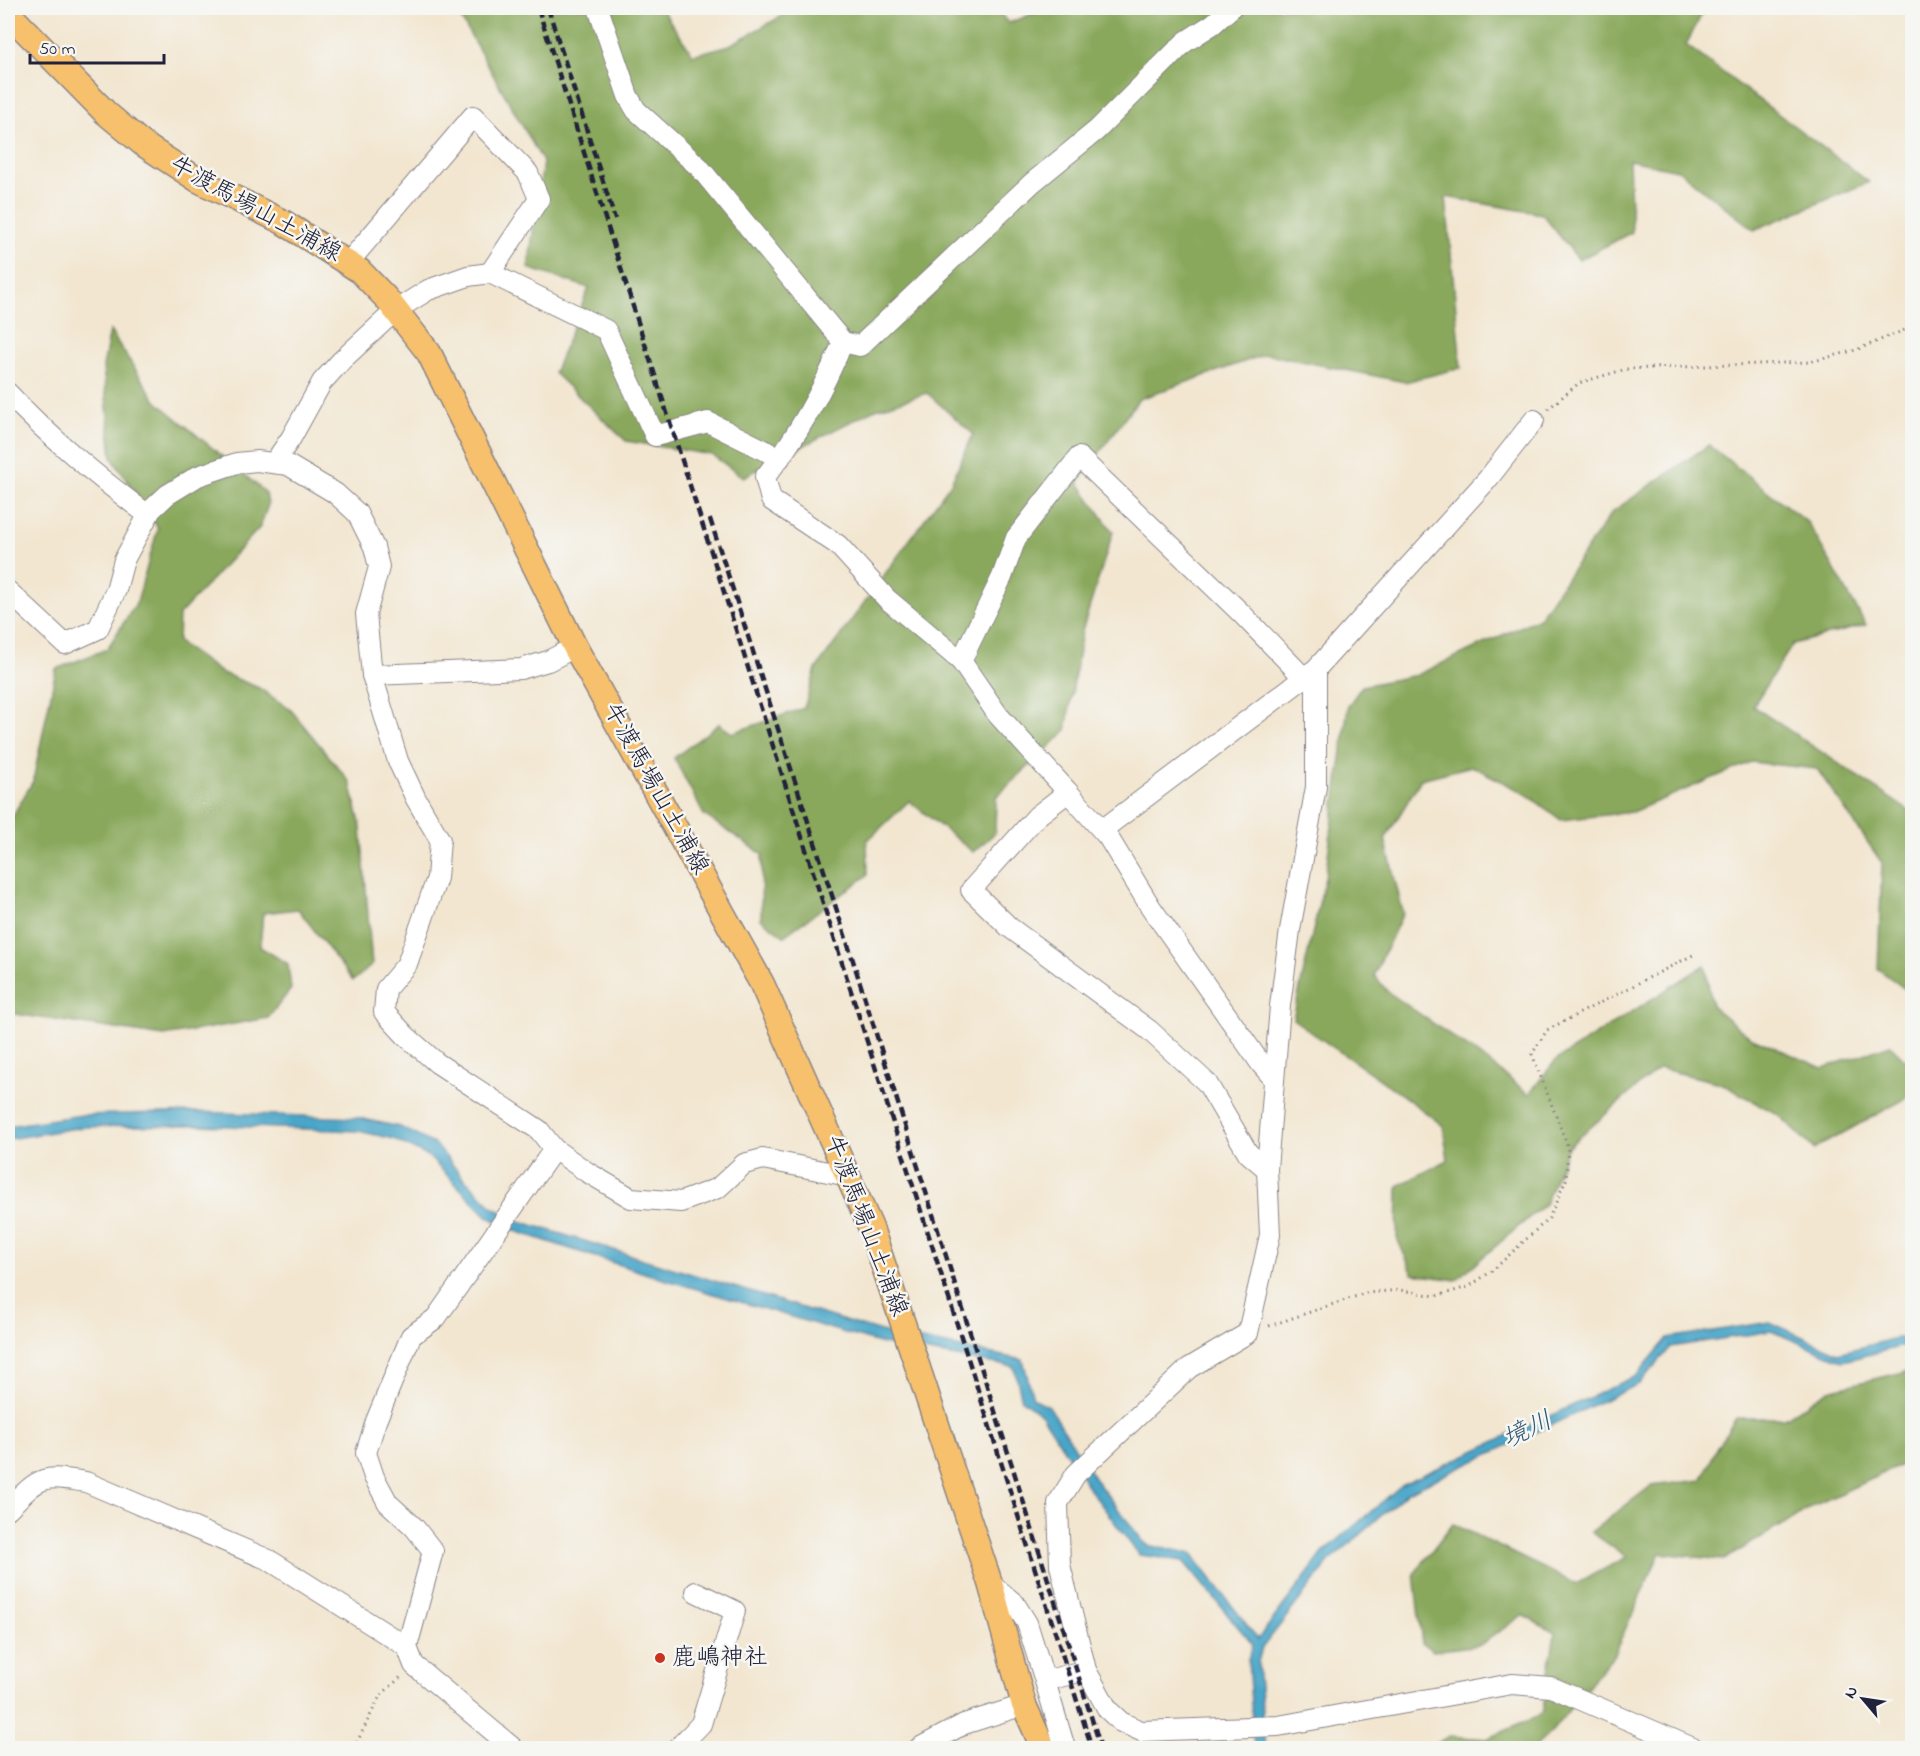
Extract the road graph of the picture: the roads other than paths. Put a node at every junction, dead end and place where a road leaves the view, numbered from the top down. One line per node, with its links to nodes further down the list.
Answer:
1 (598, 8): 7 (street)
2 (1231, 8): 7 (street)
3 (8, 14): 4 (main road, 牛渡馬場山土浦線)
4 (348, 263): 5 (street); 6 (main road, 牛渡馬場山土浦線)
5 (490, 273): 6 (street); 10 (street)
6 (396, 310): 11 (street); 14 (main road, 牛渡馬場山土浦線)
7 (843, 342): 10 (street)
8 (8, 393): 12 (street)
9 (1534, 420): 16 (street)
10 (780, 458): 15 (street)
11 (274, 463): 12 (street); 17 (street)
12 (148, 515): 13 (street)
13 (8, 591)
14 (574, 647): 17 (street); 23 (main road, 牛渡馬場山土浦線)
15 (961, 661): 16 (street); 18 (street)
16 (1310, 674): 19 (street); 20 (street)
17 (372, 675): 21 (street)
18 (1068, 792): 19 (street); 22 (street)
19 (1102, 830): 20 (street)
20 (1274, 1079): 22 (street)
21 (554, 1149): 23 (street); 27 (street)
22 (1267, 1169): 28 (street)
23 (848, 1176): 25 (main road, 牛渡馬場山土浦線)
24 (8, 1509): 27 (street)
25 (990, 1583): 29 (street); 30 (main road, 牛渡馬場山土浦線)
26 (696, 1592): 32 (street)
27 (411, 1656): 31 (street)
28 (1086, 1670): 29 (street); 36 (street)
29 (1045, 1680): 35 (street)
30 (1024, 1705): 33 (street); 34 (main road, 牛渡馬場山土浦線)
31 (513, 1749)
32 (678, 1749)
33 (919, 1749)
34 (1043, 1749)
35 (1065, 1749)
36 (1693, 1749)

